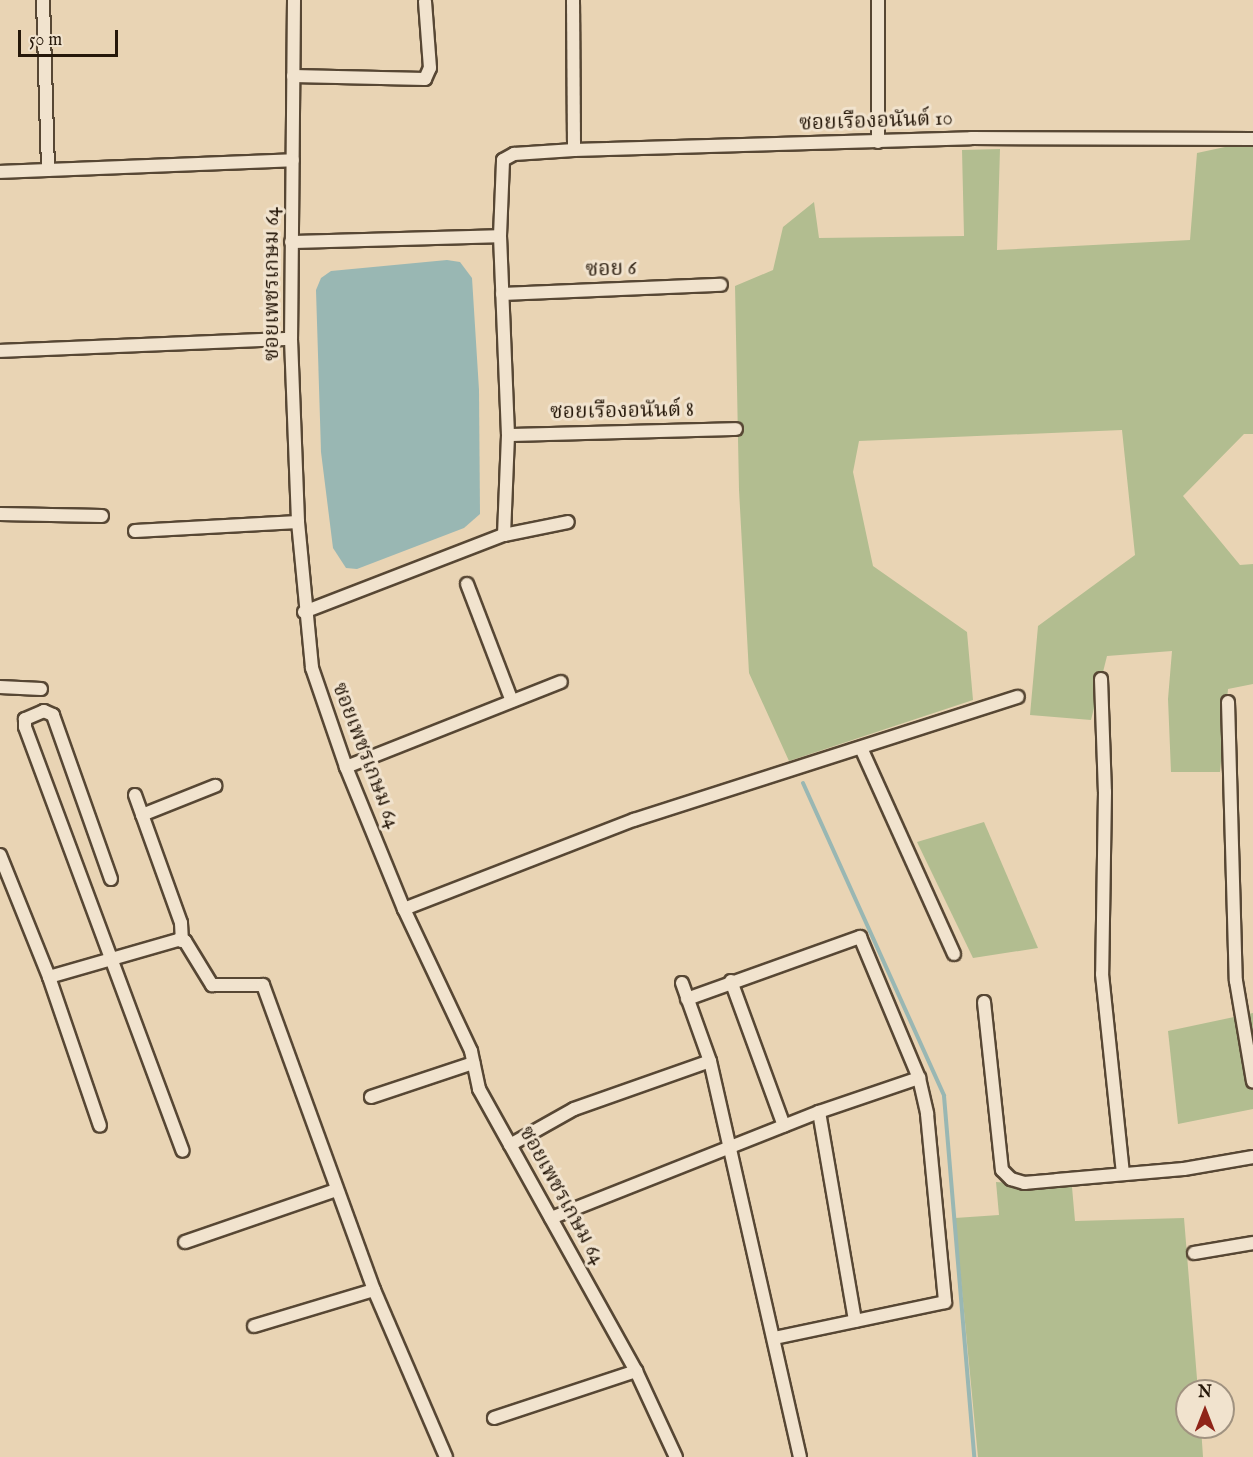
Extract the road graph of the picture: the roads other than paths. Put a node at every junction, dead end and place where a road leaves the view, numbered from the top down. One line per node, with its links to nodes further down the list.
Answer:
1 (43, 0): 11 (street)
2 (294, 0): 6 (street, ซอยเพชรเกษม 64)
3 (573, 0): 9 (street)
4 (425, 1): 6 (street)
5 (879, 9): 8 (street)
6 (292, 76): 10 (street, ซอยเพชรเกษม 64)
7 (1253, 139): 8 (street, ซอยเรืองอนันต์ 10)
8 (878, 141): 9 (street, ซอยเรืองอนันต์ 10)
9 (574, 150): 13 (street, ซอยเรืองอนันต์ 10)
10 (292, 160): 11 (street); 14 (street, ซอยเพชรเกษม 64)
11 (48, 170): 12 (street)
12 (0, 172)
13 (500, 236): 14 (street); 16 (street)
14 (291, 242): 17 (street, ซอยเพชรเกษม 64)
15 (721, 285): 16 (street, ซอย 6)
16 (502, 294): 20 (street)
17 (291, 339): 18 (street); 23 (street, ซอยเพชรเกษม 64)
18 (0, 351)
19 (736, 429): 20 (street, ซอยเรืองอนันต์ 8)
20 (508, 435): 26 (street)
21 (0, 514): 22 (street)
22 (102, 516)
23 (298, 522): 25 (street); 28 (street, ซอยเพชรเกษม 64)
24 (568, 522): 26 (street)
25 (135, 531)
26 (504, 536): 28 (street)
27 (467, 584): 34 (street)
28 (304, 612): 37 (street, ซอยเพชรเกษม 64)
29 (1101, 679): 65 (street)
30 (561, 682): 34 (street)
31 (0, 687): 32 (street)
32 (41, 689)
33 (1018, 698): 36 (street)
34 (512, 701): 37 (street)
35 (1228, 702): 56 (street)
36 (861, 748): 44 (street); 46 (street)
37 (346, 767): 44 (street, ซอยเพชรเกษม 64)
38 (215, 786): 40 (street)
39 (135, 795): 40 (street)
40 (142, 815): 45 (street)
41 (0, 855): 42 (street)
42 (3, 879): 48 (street)
43 (111, 879): 47 (street)
44 (404, 909): 54 (street, ซอยเพชรเกษม 64)
45 (182, 941): 47 (street); 66 (street)
46 (954, 954)
47 (113, 958): 48 (street); 63 (street)
48 (49, 977): 59 (street)
49 (731, 981): 51 (street); 55 (street); 60 (street)
50 (682, 983): 51 (street)
51 (687, 999): 53 (street)
52 (984, 1002): 65 (street)
53 (710, 1061): 61 (street); 62 (street)
54 (473, 1063): 57 (street); 61 (street, ซอยเพชรเกษม 64)
55 (919, 1078): 58 (street); 72 (street)
56 (1253, 1082)
57 (371, 1097)
58 (819, 1112): 60 (street); 72 (street)
59 (100, 1126)
60 (784, 1126): 62 (street)
61 (510, 1145): 67 (street, ซอยเพชรเกษม 64)
62 (731, 1148): 67 (street); 74 (street)
63 (183, 1151)
64 (1253, 1157): 65 (street)
65 (1123, 1173)
66 (336, 1190): 68 (street); 71 (street)
67 (551, 1218): 75 (street, ซอยเพชรเกษม 64)
68 (185, 1242)
69 (1253, 1242): 70 (street)
70 (1194, 1254)
71 (374, 1290): 73 (street); 77 (street)
72 (855, 1321): 74 (street)
73 (254, 1326)
74 (774, 1338): 79 (street)
75 (636, 1371): 76 (street); 78 (street, ซอยเพชรเกษม 64)
76 (494, 1418)
77 (446, 1457)
78 (675, 1457)
79 (800, 1457)

